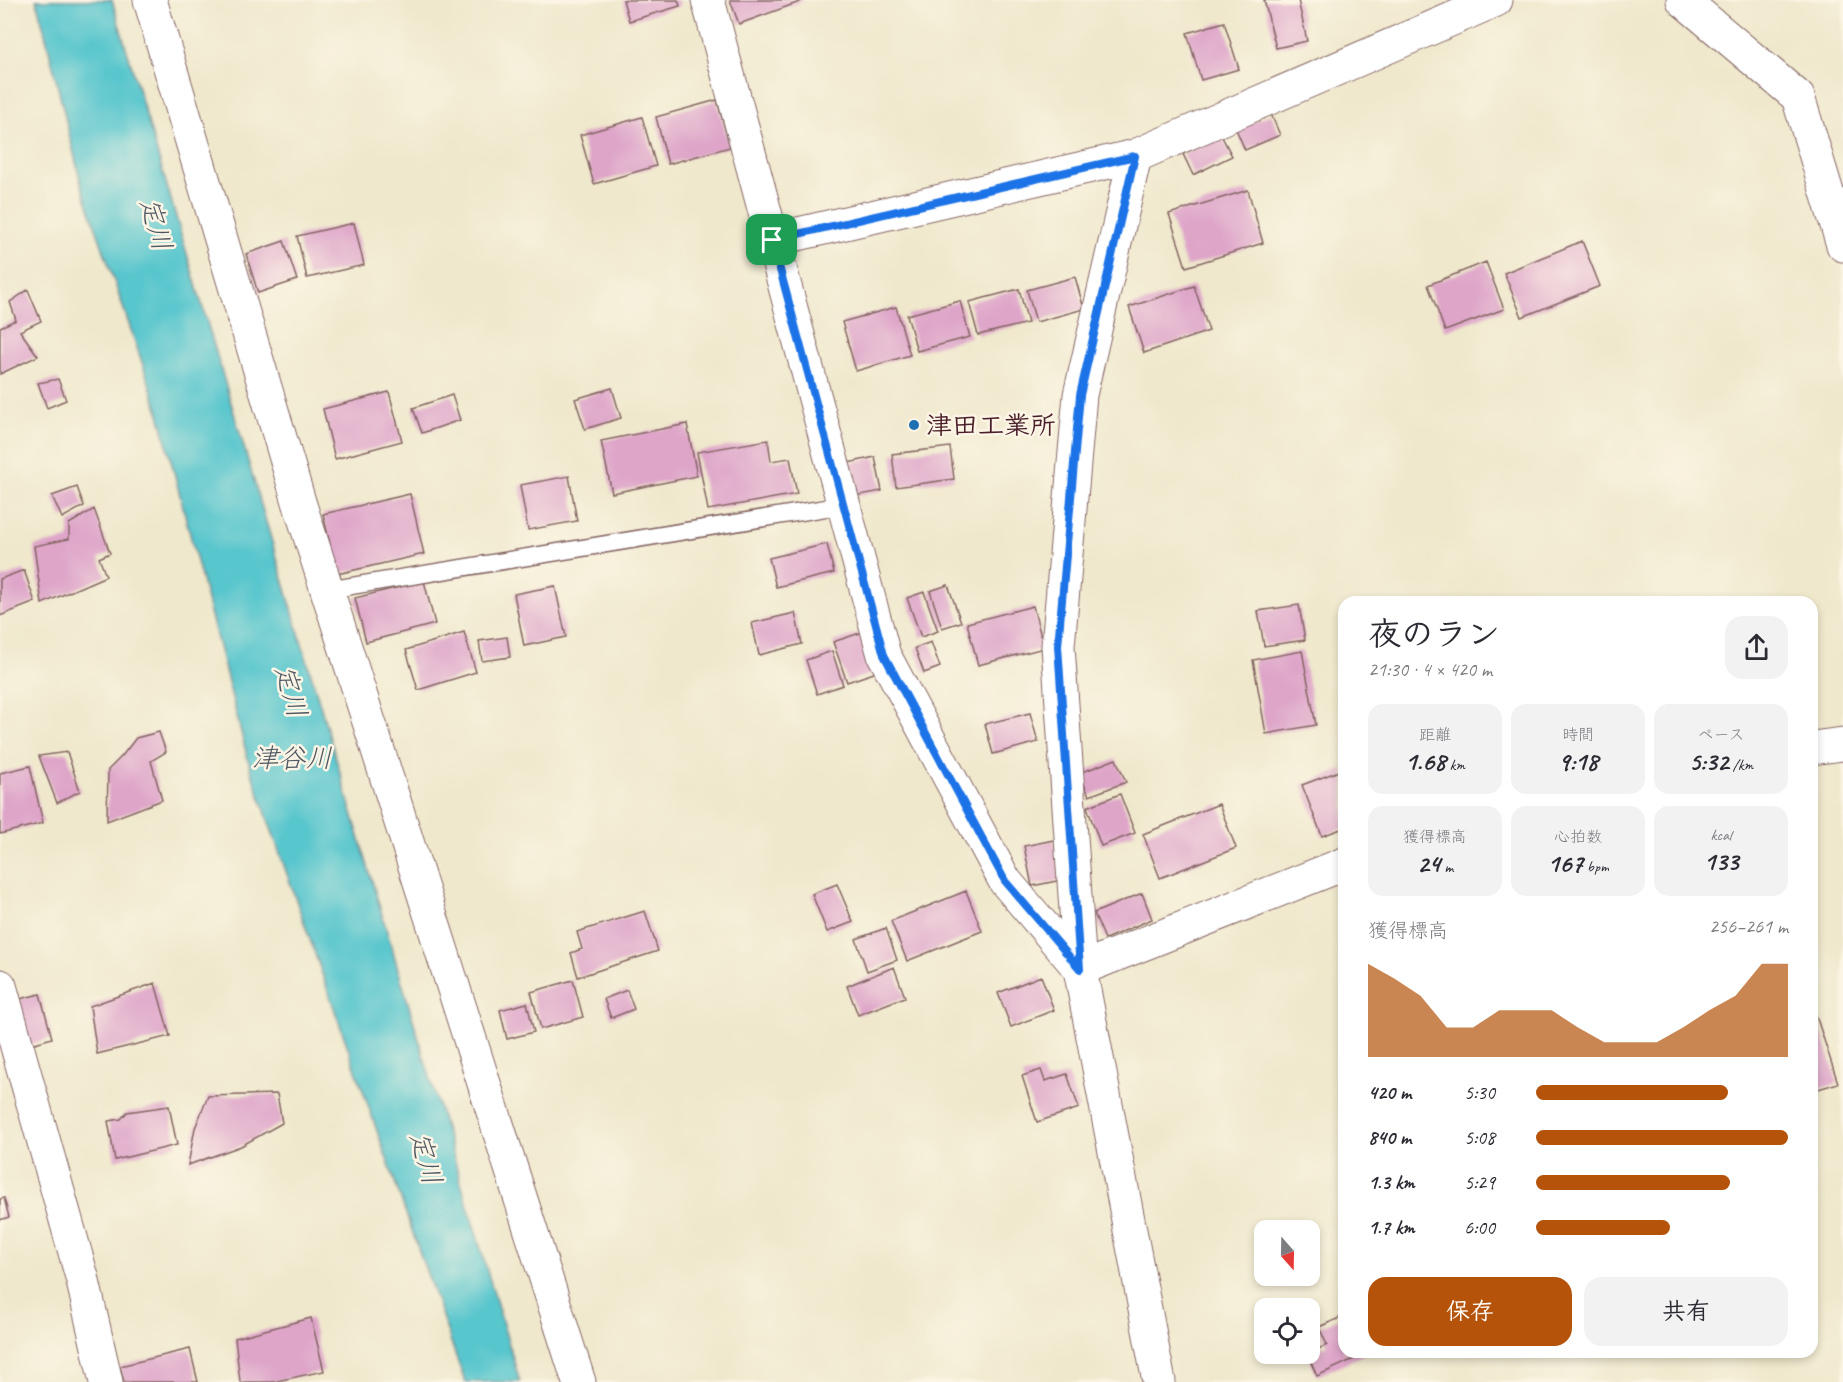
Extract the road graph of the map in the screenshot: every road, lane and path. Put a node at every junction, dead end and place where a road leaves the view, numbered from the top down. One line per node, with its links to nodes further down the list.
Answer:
1 (150, 0): 9 (street)
2 (708, 0): 6 (street)
3 (1496, 0): 5 (street)
4 (1683, 0): 7 (street)
5 (1135, 156): 6 (street); 13 (street)
6 (772, 240): 8 (street)
7 (1843, 244)
8 (844, 505): 9 (lane); 13 (street)
9 (327, 590): 16 (street)
10 (1843, 744): 11 (street)
11 (1818, 747)
12 (1338, 866): 13 (street)
13 (1080, 969): 17 (street)
14 (0, 986): 15 (street)
15 (106, 1382)
16 (579, 1382)
17 (1159, 1382)

